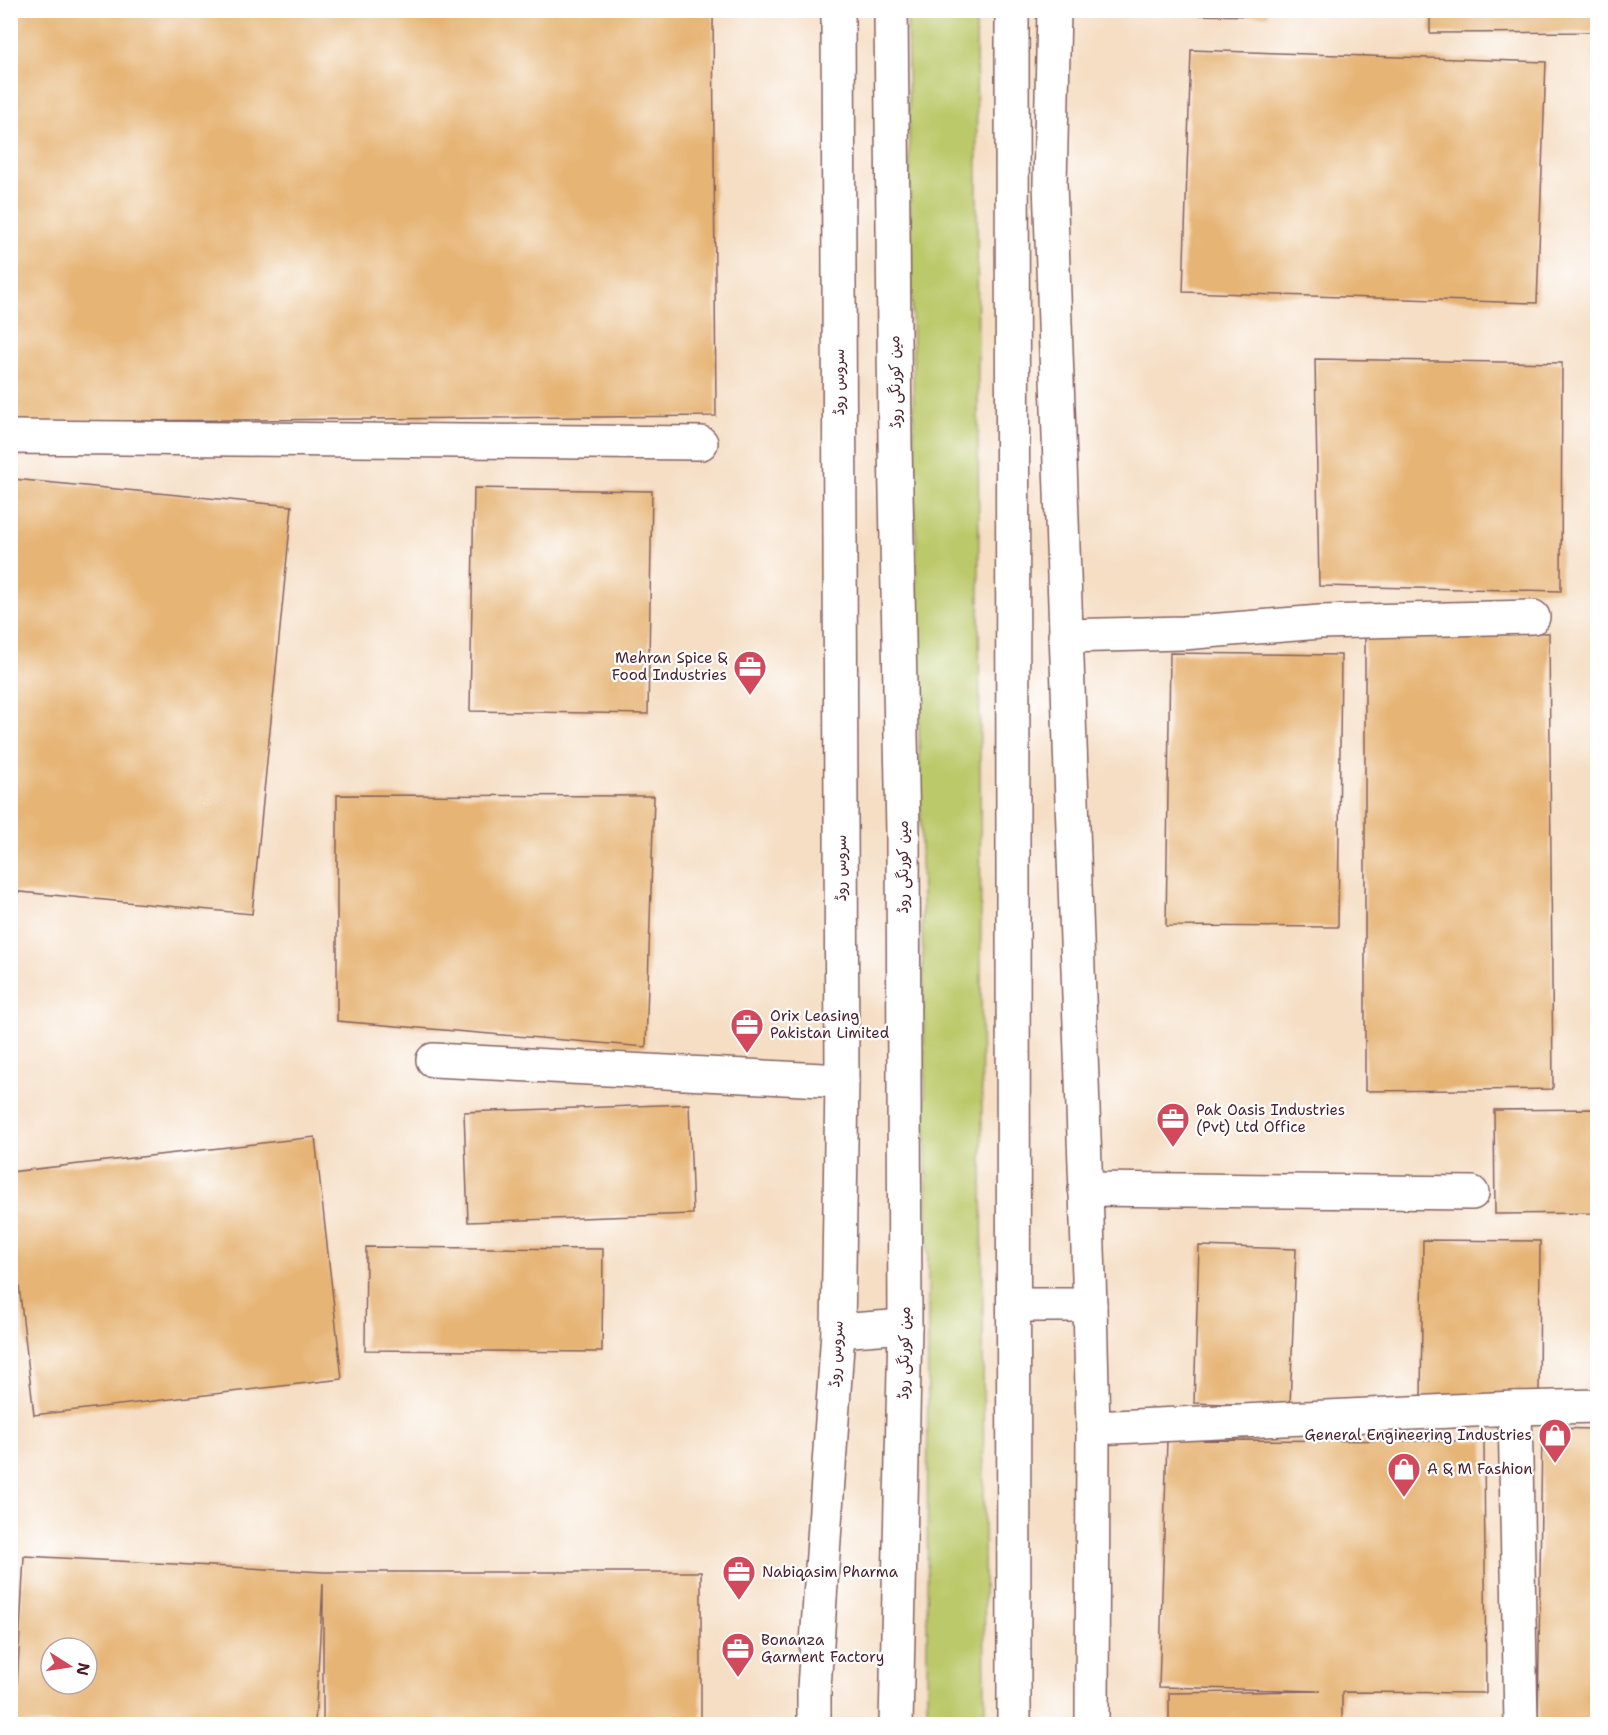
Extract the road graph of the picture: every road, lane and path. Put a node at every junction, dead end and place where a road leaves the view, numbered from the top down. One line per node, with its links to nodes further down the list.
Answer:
1 (838, 10): 10 (main road, سروس روڈ)
2 (891, 10): 15 (main road, مین کورنگی روڈ)
3 (1012, 10): 13 (main road)
4 (1054, 10): 8 (main road)
5 (10, 436): 6 (main road)
6 (701, 443)
7 (1533, 616): 8 (main road)
8 (1065, 636): 11 (main road)
9 (434, 1060): 10 (main road)
10 (842, 1081): 16 (main road, سروس روڈ)
11 (1085, 1189): 12 (main road); 14 (main road)
12 (1473, 1193)
13 (1015, 1305): 14 (main road); 22 (main road)
14 (1090, 1305): 19 (main road)
15 (904, 1326): 16 (main road); 21 (main road, مین کورنگی روڈ)
16 (838, 1331): 20 (main road, سروس روڈ)
17 (1598, 1406): 18 (main road)
18 (1515, 1408): 19 (main road); 24 (main road)
19 (1093, 1428): 23 (main road)
20 (814, 1725)
21 (896, 1725)
22 (1014, 1725)
23 (1092, 1725)
24 (1521, 1725)

